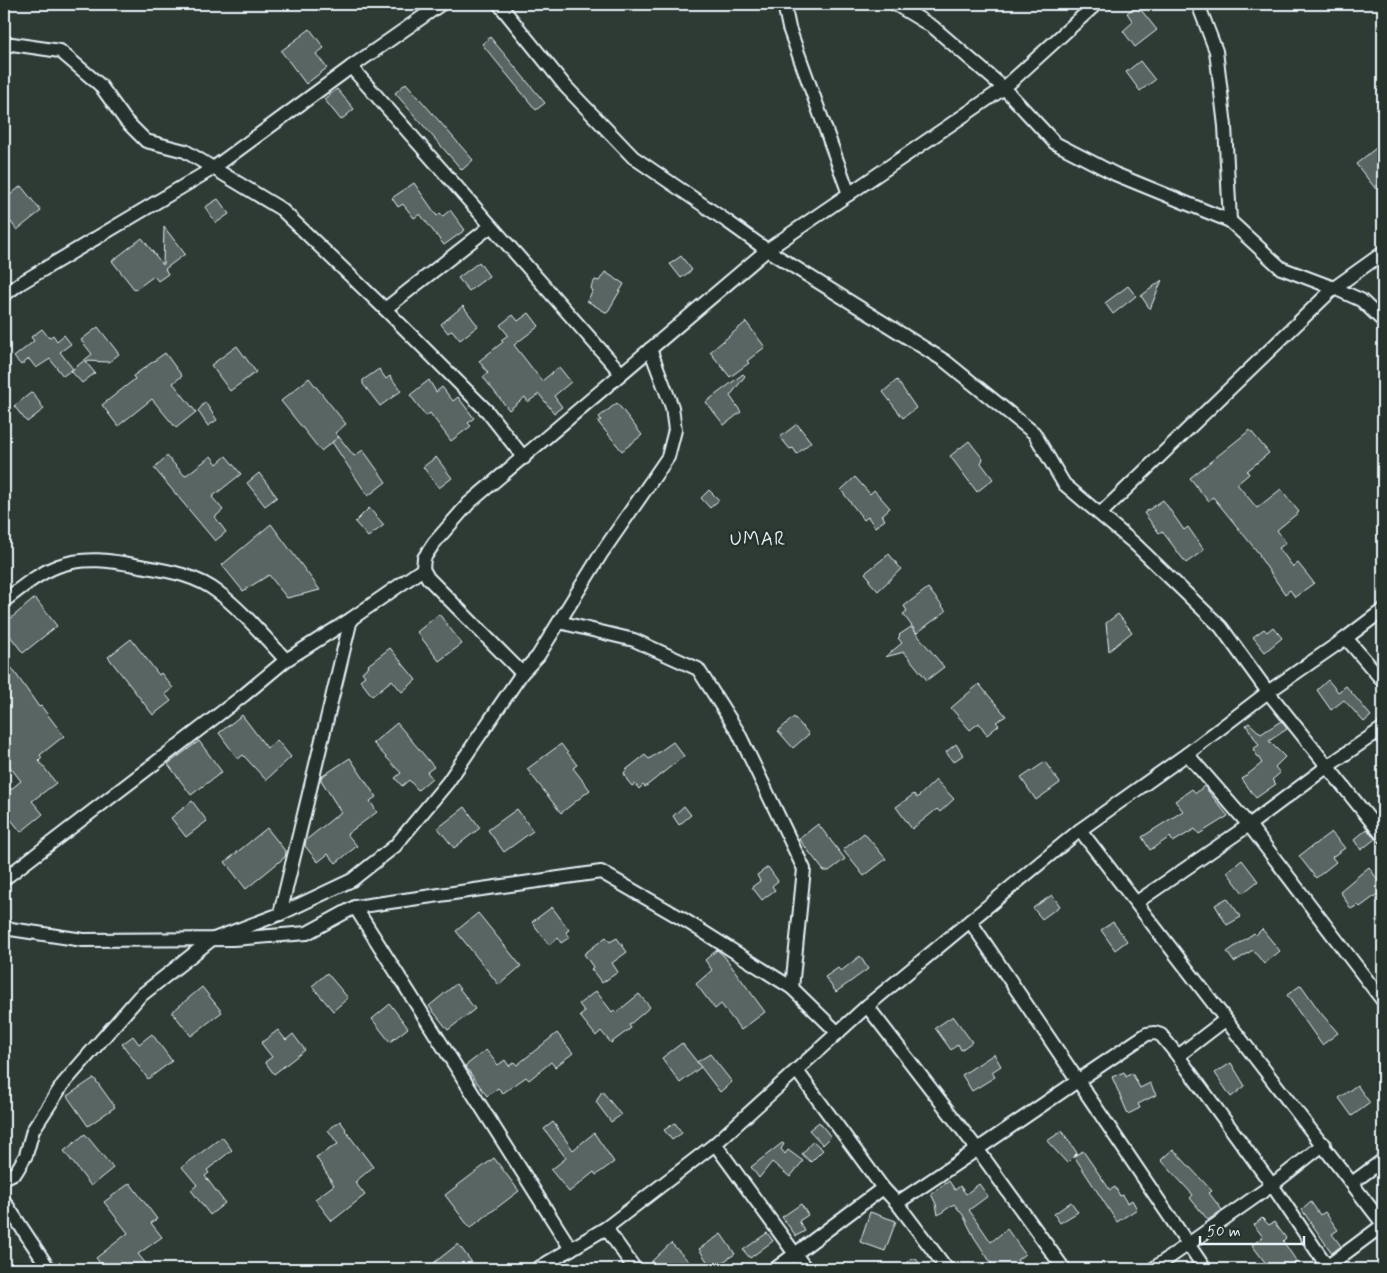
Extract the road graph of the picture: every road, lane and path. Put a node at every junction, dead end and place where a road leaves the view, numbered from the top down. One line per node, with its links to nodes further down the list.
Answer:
1 (441, 4): 8 (street)
2 (499, 4): 14 (street)
3 (784, 4): 11 (street)
4 (895, 4): 9 (street)
5 (1096, 4): 9 (street)
6 (1198, 4): 12 (street)
7 (4, 48): 10 (street)
8 (351, 67): 10 (street); 13 (street)
9 (1004, 88): 11 (street); 12 (street)
10 (212, 169): 17 (street); 18 (street)
11 (848, 194): 14 (street)
12 (1230, 221): 16 (street)
13 (491, 226): 18 (street); 21 (street)
14 (767, 250): 20 (street); 23 (street)
15 (1383, 253): 16 (street)
16 (1334, 288): 19 (street); 23 (street)
17 (4, 294)
18 (385, 309): 22 (street)
19 (1383, 321)
20 (650, 349): 21 (street); 28 (street)
21 (621, 373): 22 (street)
22 (524, 458): 24 (street)
23 (1100, 514): 33 (street)
24 (422, 569): 27 (street); 31 (street)
25 (4, 601): 30 (street)
26 (1383, 610): 29 (street)
27 (352, 619): 30 (street); 43 (street)
28 (559, 622): 31 (street); 47 (street)
29 (1346, 638): 32 (street); 33 (street)
30 (286, 660): 40 (street)
31 (522, 673): 43 (street)
32 (1383, 681)
33 (1268, 692): 35 (street); 36 (street)
34 (1383, 728): 36 (street)
35 (1187, 754): 37 (street); 38 (street)
36 (1328, 766): 37 (street); 39 (street)
37 (1249, 825): 41 (street); 48 (street)
38 (1080, 830): 41 (street); 44 (street)
39 (1383, 836)
40 (4, 879)
41 (1137, 902): 50 (street)
42 (355, 907): 46 (street); 47 (street); 68 (street)
43 (280, 914): 46 (street)
44 (970, 921): 49 (street); 54 (street)
45 (4, 928): 46 (street)
46 (211, 940): 59 (street)
47 (792, 988): 51 (street)
48 (1383, 1001)
49 (867, 1006): 51 (street); 57 (street)
50 (1226, 1020): 52 (street); 56 (street)
51 (838, 1033): 53 (street)
52 (1178, 1056): 54 (street); 61 (street)
53 (797, 1071): 55 (street); 62 (street)
54 (1076, 1081): 57 (street); 67 (street)
55 (715, 1144): 66 (street); 69 (street)
56 (1324, 1144): 60 (street); 61 (street)
57 (978, 1150): 64 (street); 77 (street)
58 (1383, 1160): 60 (street)
59 (4, 1178)
60 (1352, 1183): 65 (street)
61 (1272, 1184): 67 (street); 70 (street)
62 (883, 1188): 64 (street); 69 (street)
63 (4, 1202): 71 (street)
64 (897, 1203): 76 (street)
65 (1383, 1224): 70 (street)
66 (606, 1228): 68 (street); 73 (street)
67 (1187, 1245): 78 (street); 79 (street)
68 (571, 1250): 72 (street)
69 (796, 1255): 74 (street); 75 (street)
70 (1325, 1268)
71 (49, 1269)
72 (538, 1269)
73 (635, 1269)
74 (775, 1269)
75 (806, 1269)
76 (947, 1269)
77 (1064, 1269)
78 (1153, 1269)
79 (1204, 1269)

